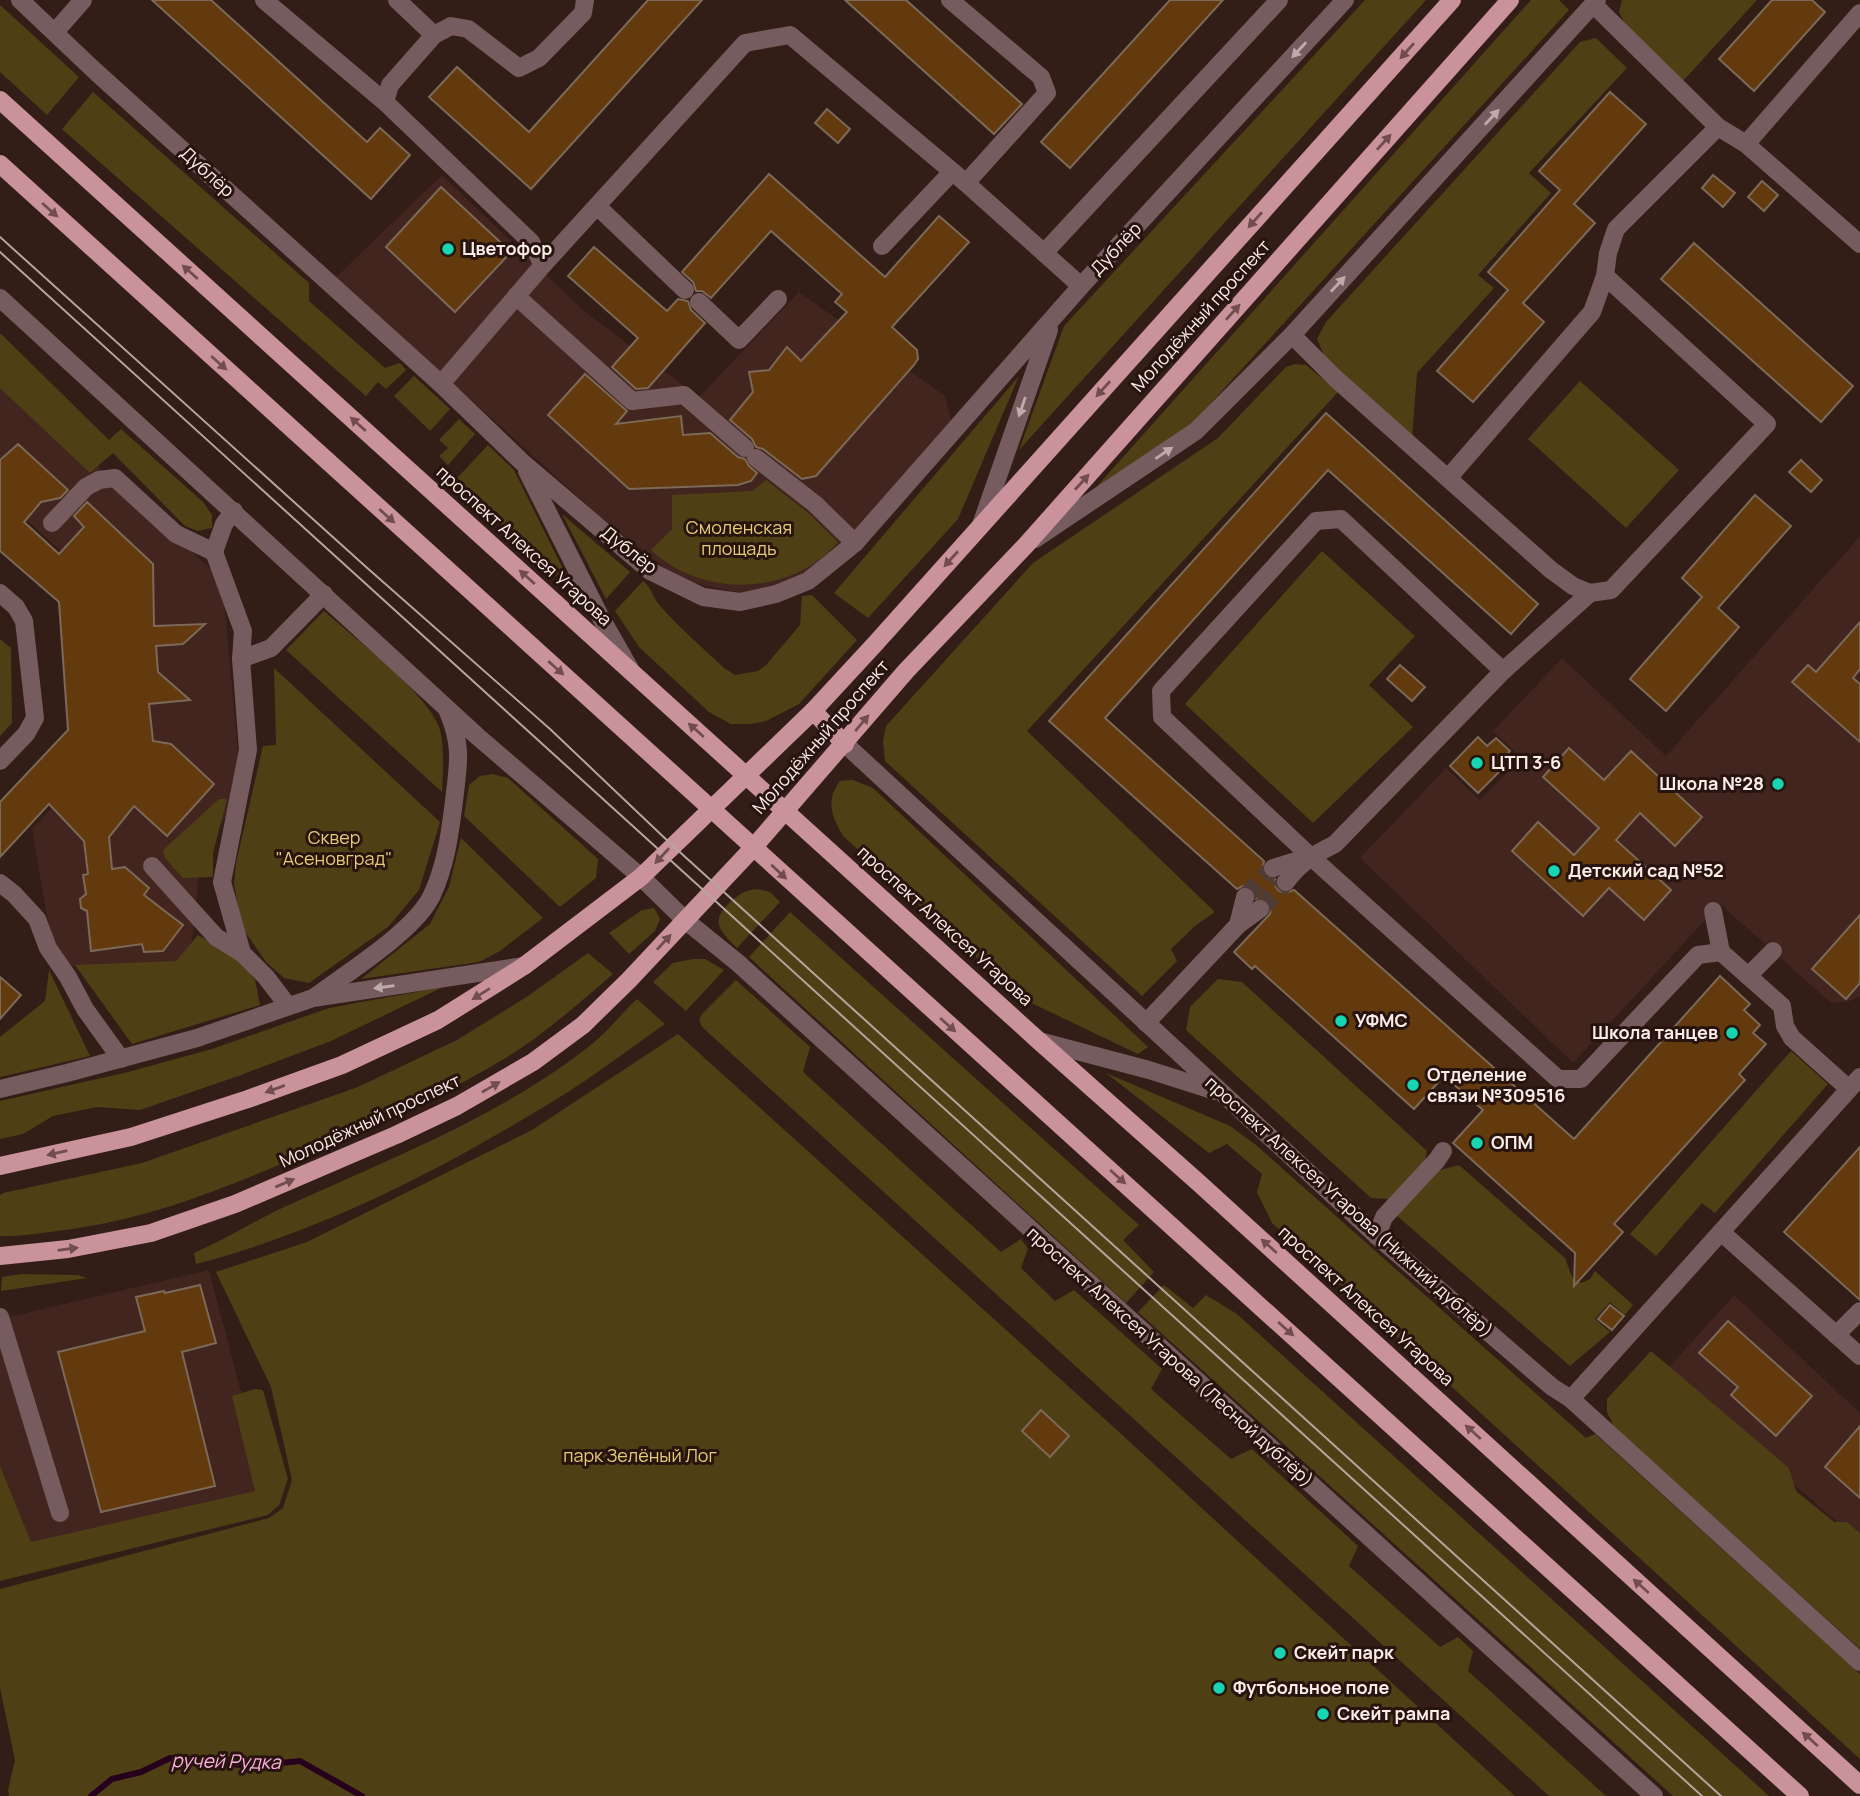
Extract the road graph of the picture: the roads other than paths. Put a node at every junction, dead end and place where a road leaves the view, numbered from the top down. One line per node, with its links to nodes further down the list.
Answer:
1 (20, 0): 13 (street, Дублёр)
2 (83, 0): 13 (street)
3 (264, 0): 16 (street)
4 (397, 0): 14 (street)
5 (585, 0): 14 (street)
6 (950, 0): 20 (street)
7 (1279, 0): 24 (street)
8 (1345, 0): 27 (street, Дублёр, one-way to 27)
9 (1452, 0): 38 (main road, Молодёжный проспект, one-way to 38)
10 (1510, 0): 40 (main road, Молодёжный проспект, one-way to 10)
11 (1596, 3): 17 (street); 32 (street, one-way to 11)
12 (1860, 13): 18 (street)
13 (55, 32): 33 (street, Дублёр)
14 (434, 35): 16 (street)
15 (0, 100): 47 (main road, проспект Алексея Угарова, one-way to 15)
16 (385, 102): 25 (street)
17 (1718, 127): 18 (street); 26 (street)
18 (1746, 144): 22 (street)
19 (0, 164): 53 (main road, one-way to 53)
20 (959, 178): 21 (street); 23 (street); 24 (street)
21 (597, 206): 25 (street); 30 (street)
22 (1860, 244)
23 (881, 246)
24 (1044, 253): 27 (street)
25 (543, 265): 28 (street)
26 (1605, 276): 35 (street); 43 (street)
27 (1081, 286): 31 (street, Дублёр)
28 (516, 296): 33 (street); 39 (street)
29 (0, 298): 36 (street, проспект Алексея Угарова (Лесной дублёр))
30 (778, 299)
31 (1053, 320): 38 (street, Молодёжный проспект, one-way to 38); 39 (street, Дублёр)
32 (1292, 335): 35 (street); 40 (street, one-way to 32)
33 (441, 384): 34 (street, Дублёр)
34 (522, 462): 39 (street, Дублёр); 47 (street)
35 (1449, 477): 43 (street)
36 (234, 512): 41 (street); 44 (street, проспект Алексея Угарова (Лесной дублёр))
37 (52, 523): 41 (street)
38 (981, 525): 49 (main road, Молодёжный проспект, one-way to 49)
39 (855, 543)
40 (1026, 545): 50 (main road, Молодёжный проспект, one-way to 40)
41 (214, 552): 45 (street)
42 (0, 593): 51 (street)
43 (1590, 593): 46 (street)
44 (324, 594): 45 (street); 48 (street, проспект Алексея Угарова (Лесной дублёр))
45 (241, 659): 69 (street)
46 (1503, 671): 56 (street); 56 (street)
47 (634, 675): 52 (main road, проспект Алексея Угарова, one-way to 47)
48 (445, 706): 59 (street, проспект Алексея Угарова (Лесной дублёр)); 72 (street)
49 (813, 711): 50 (main road); 52 (main road, Молодёжный проспект)
50 (845, 744): 54 (main road, Молодёжный проспект); 74 (street, проспект Алексея Угарова (Нижний дублёр))
51 (0, 761)
52 (747, 775): 53 (main road, Молодёжный проспект); 54 (main road, проспект Алексея Угарова)
53 (711, 810): 55 (main road); 59 (main road, Молодёжный проспект, one-way to 59)
54 (785, 810): 55 (main road, Молодёжный проспект); 75 (main road, проспект Алексея Угарова)
55 (754, 848): 65 (main road, Молодёжный проспект); 94 (main road, one-way to 94)
56 (1310, 856): 58 (street); 60 (street); 67 (street)
57 (152, 866): 69 (street)
58 (1273, 868)
59 (641, 877): 65 (street, проспект Алексея Угарова (Лесной дублёр)); 70 (main road, Молодёжный проспект)
60 (1286, 882)
61 (0, 883): 76 (street)
62 (1245, 897): 66 (street)
63 (1260, 909): 66 (street)
64 (1713, 911): 67 (street)
65 (685, 920): 84 (main road, Молодёжный проспект, one-way to 65); 93 (street, проспект Алексея Угарова (Лесной дублёр))
66 (1238, 925): 74 (street)
67 (1721, 951): 71 (street)
68 (1773, 951): 71 (street)
69 (242, 953): 73 (street)
70 (524, 966): 72 (street, Молодёжный проспект, one-way to 72); 81 (main road, Молодёжный проспект, one-way to 81)
71 (1748, 976): 77 (street)
72 (313, 998): 73 (street)
73 (288, 1006): 76 (street)
74 (1146, 1023): 79 (street, проспект Алексея Угарова (Нижний дублёр))
75 (1040, 1041): 79 (street); 92 (main road, проспект Алексея Угарова, one-way to 75)
76 (121, 1059): 78 (street)
77 (1855, 1083): 82 (street)
78 (0, 1089)
79 (1222, 1093): 83 (street, проспект Алексея Угарова (Нижний дублёр))
80 (1443, 1151): 83 (street)
81 (0, 1166)
82 (1721, 1232): 87 (street); 89 (street)
83 (1377, 1236): 89 (street, проспект Алексея Угарова (Нижний дублёр))
84 (0, 1256)
85 (1860, 1311): 87 (street)
86 (0, 1317): 90 (street)
87 (1836, 1335): 88 (street)
88 (1860, 1356)
89 (1571, 1399): 91 (street, проспект Алексея Угарова (Нижний дублёр))
90 (60, 1513)
91 (1860, 1662)
92 (1860, 1785)
93 (1654, 1796)
94 (1800, 1796)

